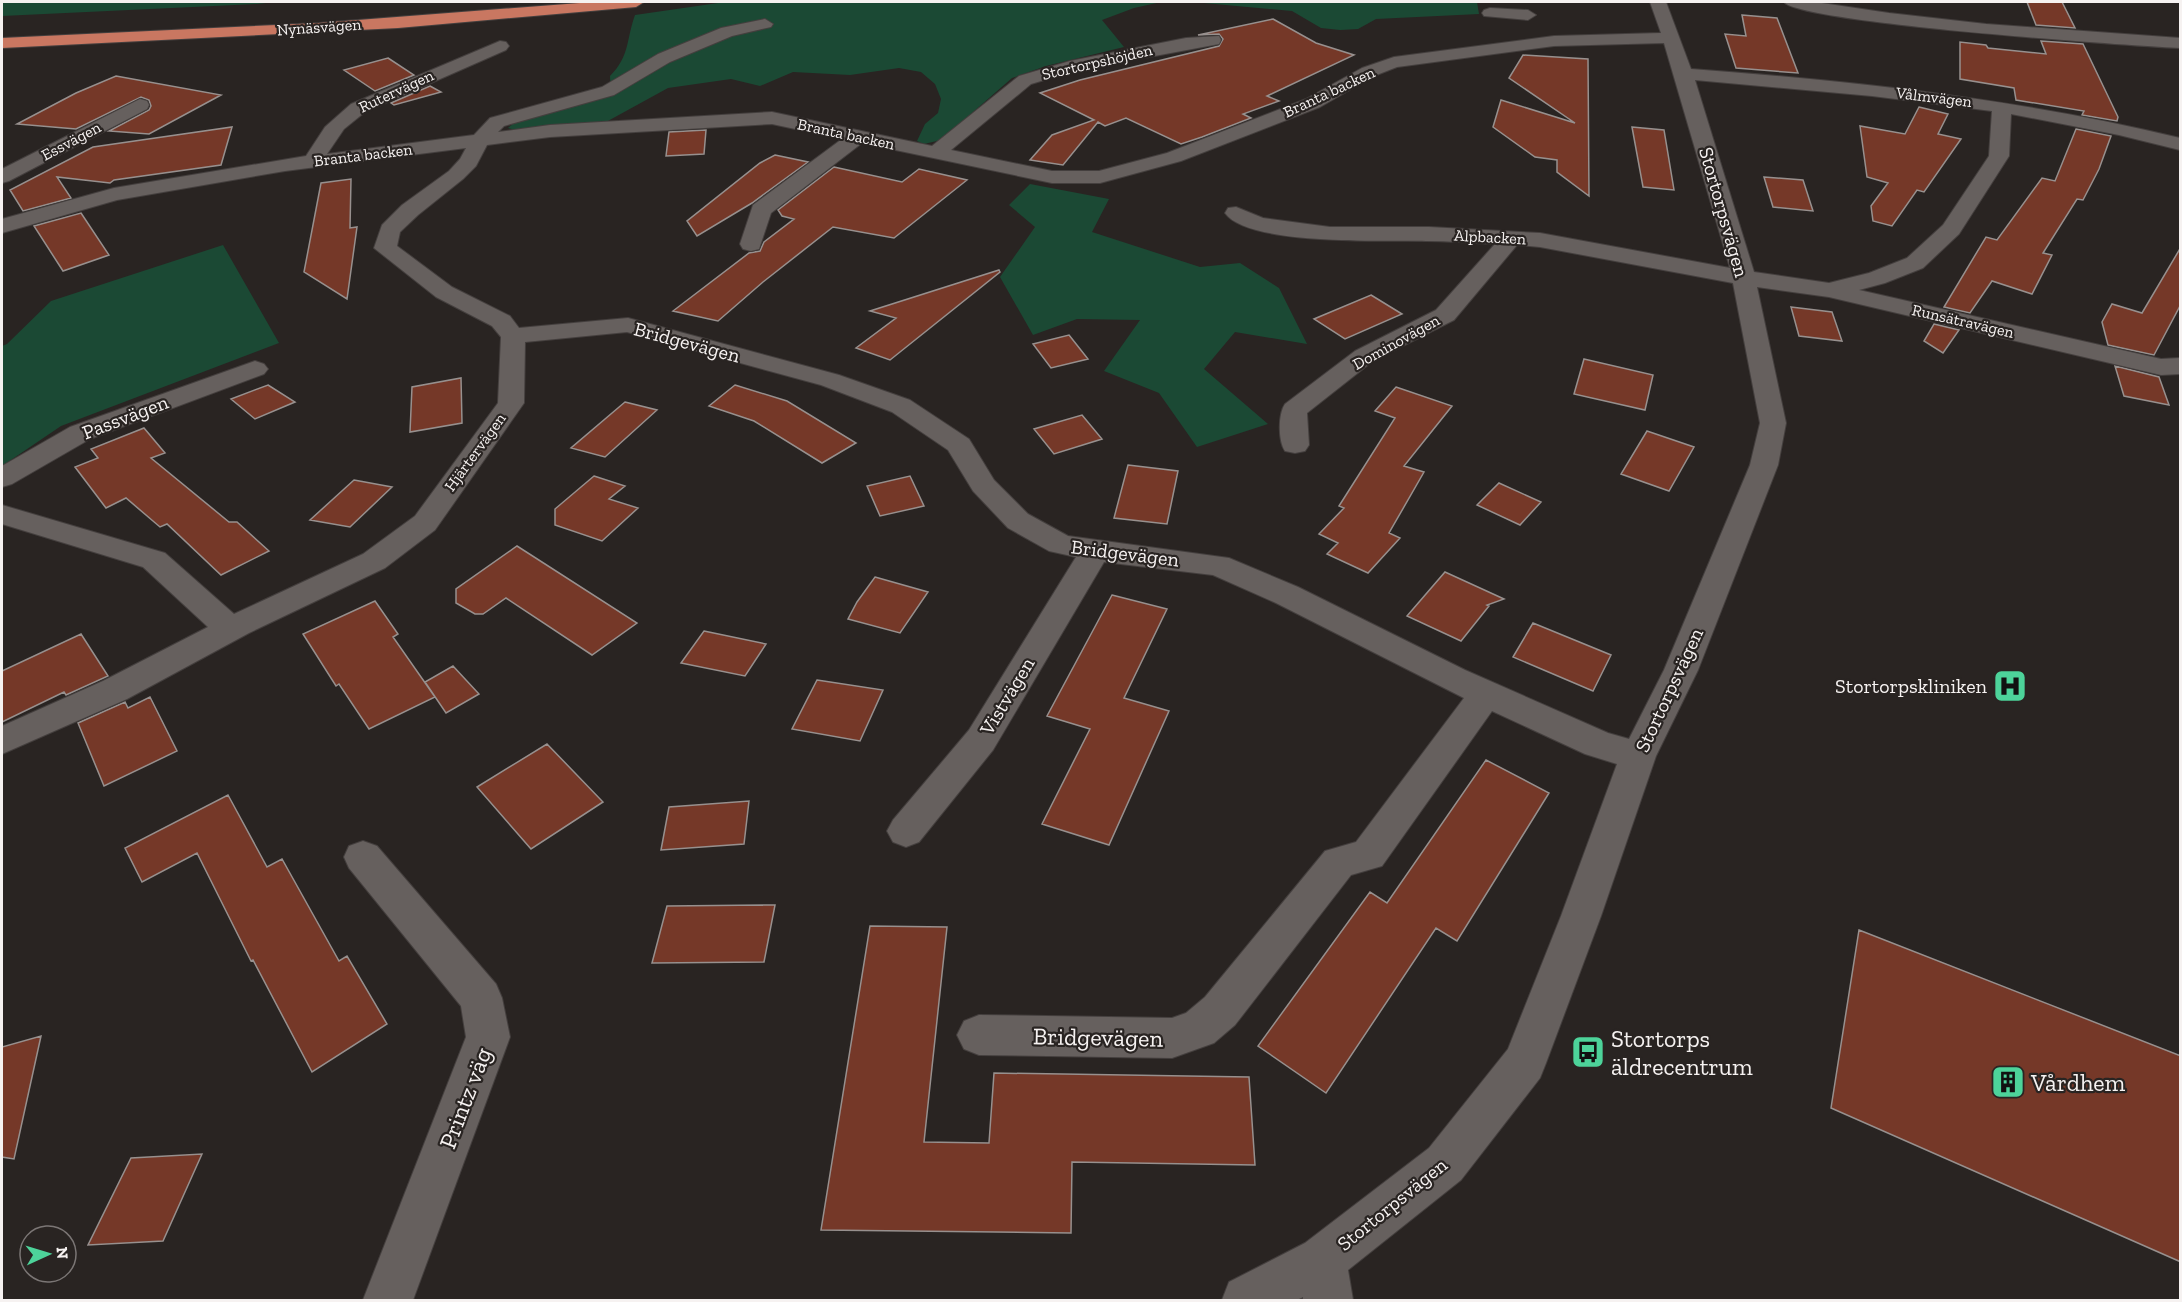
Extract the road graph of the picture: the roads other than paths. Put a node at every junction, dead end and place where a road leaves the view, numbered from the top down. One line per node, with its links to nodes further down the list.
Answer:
1 (483, 2): 8 (highway, Nynäsvägen)
2 (636, 2): 11 (highway, Nynäsvägen)
3 (1658, 2): 9 (street, Stortorpsvägen)
4 (1792, 2): 12 (street)
5 (1490, 13): 6 (street)
6 (1528, 13)
7 (765, 24): 18 (street)
8 (2, 30)
9 (1672, 38): 14 (street, Stortorpsvägen); 20 (street, Branta backen)
10 (1213, 40): 20 (street, Stortorpshöjden)
11 (2, 43)
12 (2181, 43)
13 (500, 46): 21 (street, Rutervägen)
14 (1684, 74): 16 (street, Vålmvägen); 27 (street, Stortorpsvägen)
15 (140, 105): 22 (street, Essvägen)
16 (2002, 107): 19 (street, Vålmvägen); 28 (street)
17 (857, 137): 18 (street, Branta backen); 20 (street, Branta backen); 26 (street)
18 (480, 140): 21 (street, Branta backen); 29 (street)
19 (2181, 144)
20 (935, 153)
21 (313, 162): 24 (street, Branta backen)
22 (2, 177)
23 (1236, 213): 25 (street, Alpbacken)
24 (2, 226)
25 (1512, 238): 27 (street, Alpbacken); 32 (street, Dominovägen)
26 (751, 244)
27 (1744, 278): 28 (street, Runsätravägen); 39 (street, Stortorpsvägen)
28 (1829, 290): 30 (street, Runsätravägen)
29 (513, 336): 35 (street, Bridgevägen); 36 (street, Hjärtervägen)
30 (2181, 366)
31 (255, 369): 33 (street, Passvägen)
32 (1295, 445)
33 (2, 478)
34 (2, 514): 36 (street)
35 (1095, 551): 37 (street, Bridgevägen); 40 (street, Vistvägen)
36 (231, 629): 38 (street, Hjärtervägen)
37 (1486, 694): 39 (street, Bridgevägen); 42 (street, Bridgevägen)
38 (2, 741)
39 (1638, 756): 43 (street, Stortorpsvägen)
40 (906, 831)
41 (363, 856): 44 (street, Printz väg)
42 (979, 1035)
43 (1325, 1280): 45 (street)
44 (388, 1300)
45 (1247, 1300)

